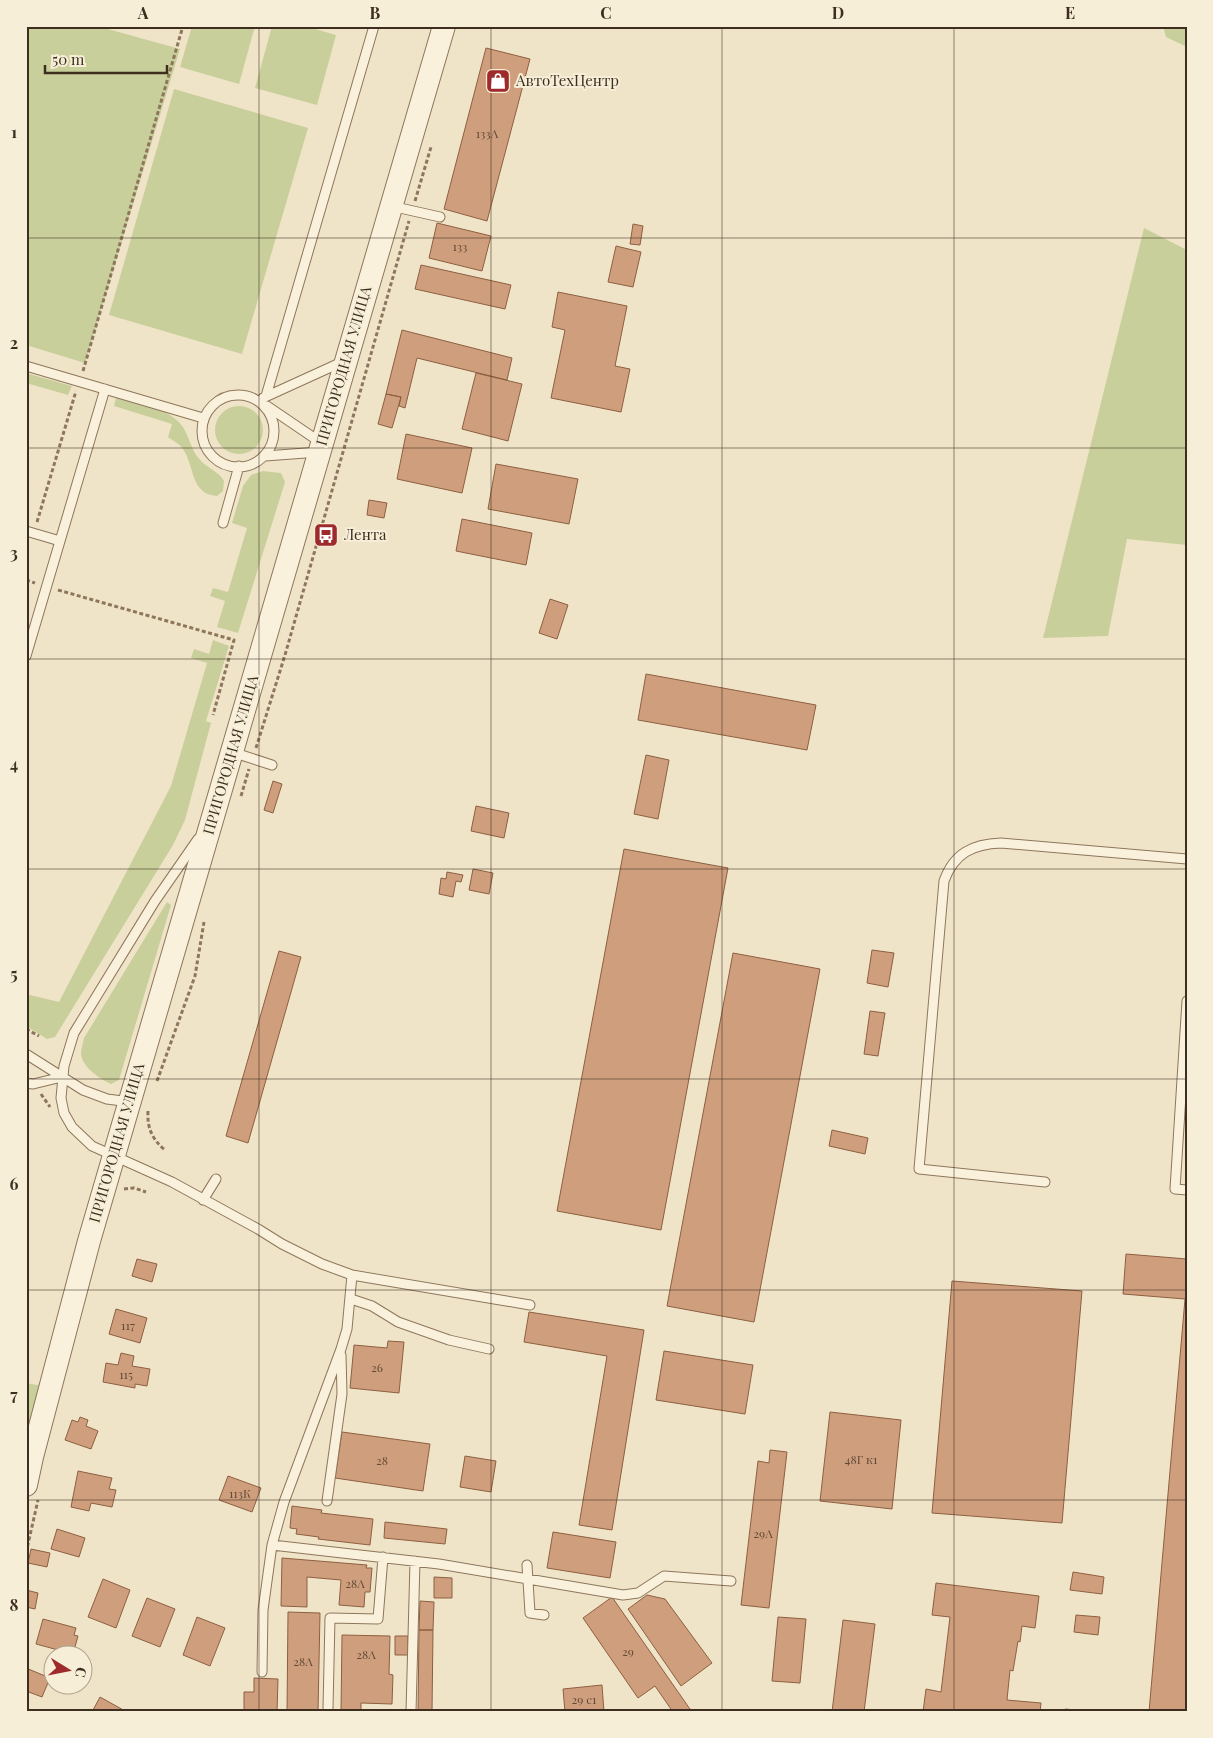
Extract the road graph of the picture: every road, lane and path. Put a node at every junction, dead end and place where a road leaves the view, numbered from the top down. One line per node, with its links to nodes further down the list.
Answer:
1 (182, 26): 11 (path)
2 (374, 26): 13 (lane)
3 (444, 26): 5 (street, ПРИГОРОДНАЯ УЛИЦА)
4 (432, 140): 6 (path)
5 (391, 206): 8 (lane); 9 (street, ПРИГОРОДНАЯ УЛИЦА)
6 (413, 207)
7 (410, 217): 25 (path)
8 (440, 217)
9 (345, 361): 13 (lane); 15 (street, ПРИГОРОДНАЯ УЛИЦА)
10 (26, 366): 11 (lane)
11 (79, 381): 12 (lane); 19 (path)
12 (105, 389): 14 (lane); 20 (lane)
13 (263, 398): 14 (lane); 15 (lane); 16 (lane)
14 (203, 418): 17 (lane)
15 (320, 448): 16 (lane); 25 (street, ПРИГОРОДНАЯ УЛИЦА)
16 (265, 456): 17 (lane)
17 (239, 466): 18 (lane)
18 (223, 524)
19 (30, 532): 20 (lane)
20 (60, 541): 22 (lane)
21 (26, 580): 22 (path)
22 (47, 587): 23 (lane); 24 (path)
23 (26, 656)
24 (213, 715)
25 (242, 755): 26 (lane); 27 (path); 28 (street, ПРИГОРОДНАЯ УЛИЦА)
26 (272, 765)
27 (238, 805)
28 (212, 818): 35 (lane); 38 (street, ПРИГОРОДНАЯ УЛИЦА)
29 (1187, 859): 42 (lane)
30 (205, 918): 37 (path)
31 (1187, 1001): 43 (lane)
32 (26, 1029): 33 (path)
33 (39, 1036)
34 (26, 1054): 35 (lane)
35 (62, 1077): 36 (lane); 38 (lane); 40 (lane)
36 (26, 1083)
37 (156, 1084)
38 (139, 1105): 39 (path); 40 (street, ПРИГОРОДНАЯ УЛИЦА)
39 (165, 1150)
40 (114, 1156): 44 (lane); 50 (street, ПРИГОРОДНАЯ УЛИЦА)
41 (216, 1179): 44 (lane)
42 (1045, 1182)
43 (1187, 1190)
44 (203, 1200): 45 (lane)
45 (352, 1275): 46 (lane); 47 (lane)
46 (351, 1299): 48 (lane); 49 (lane)
47 (530, 1305)
48 (342, 1349): 51 (lane); 52 (lane)
49 (489, 1349)
50 (26, 1485)
51 (327, 1501)
52 (272, 1545): 53 (lane); 59 (lane)
53 (383, 1557): 54 (lane); 60 (lane)
54 (415, 1561): 56 (lane); 61 (lane)
55 (527, 1565): 56 (lane)
56 (528, 1579): 57 (lane); 58 (lane)
57 (731, 1581)
58 (544, 1615)
59 (262, 1672)
60 (328, 1708)
61 (411, 1712)

